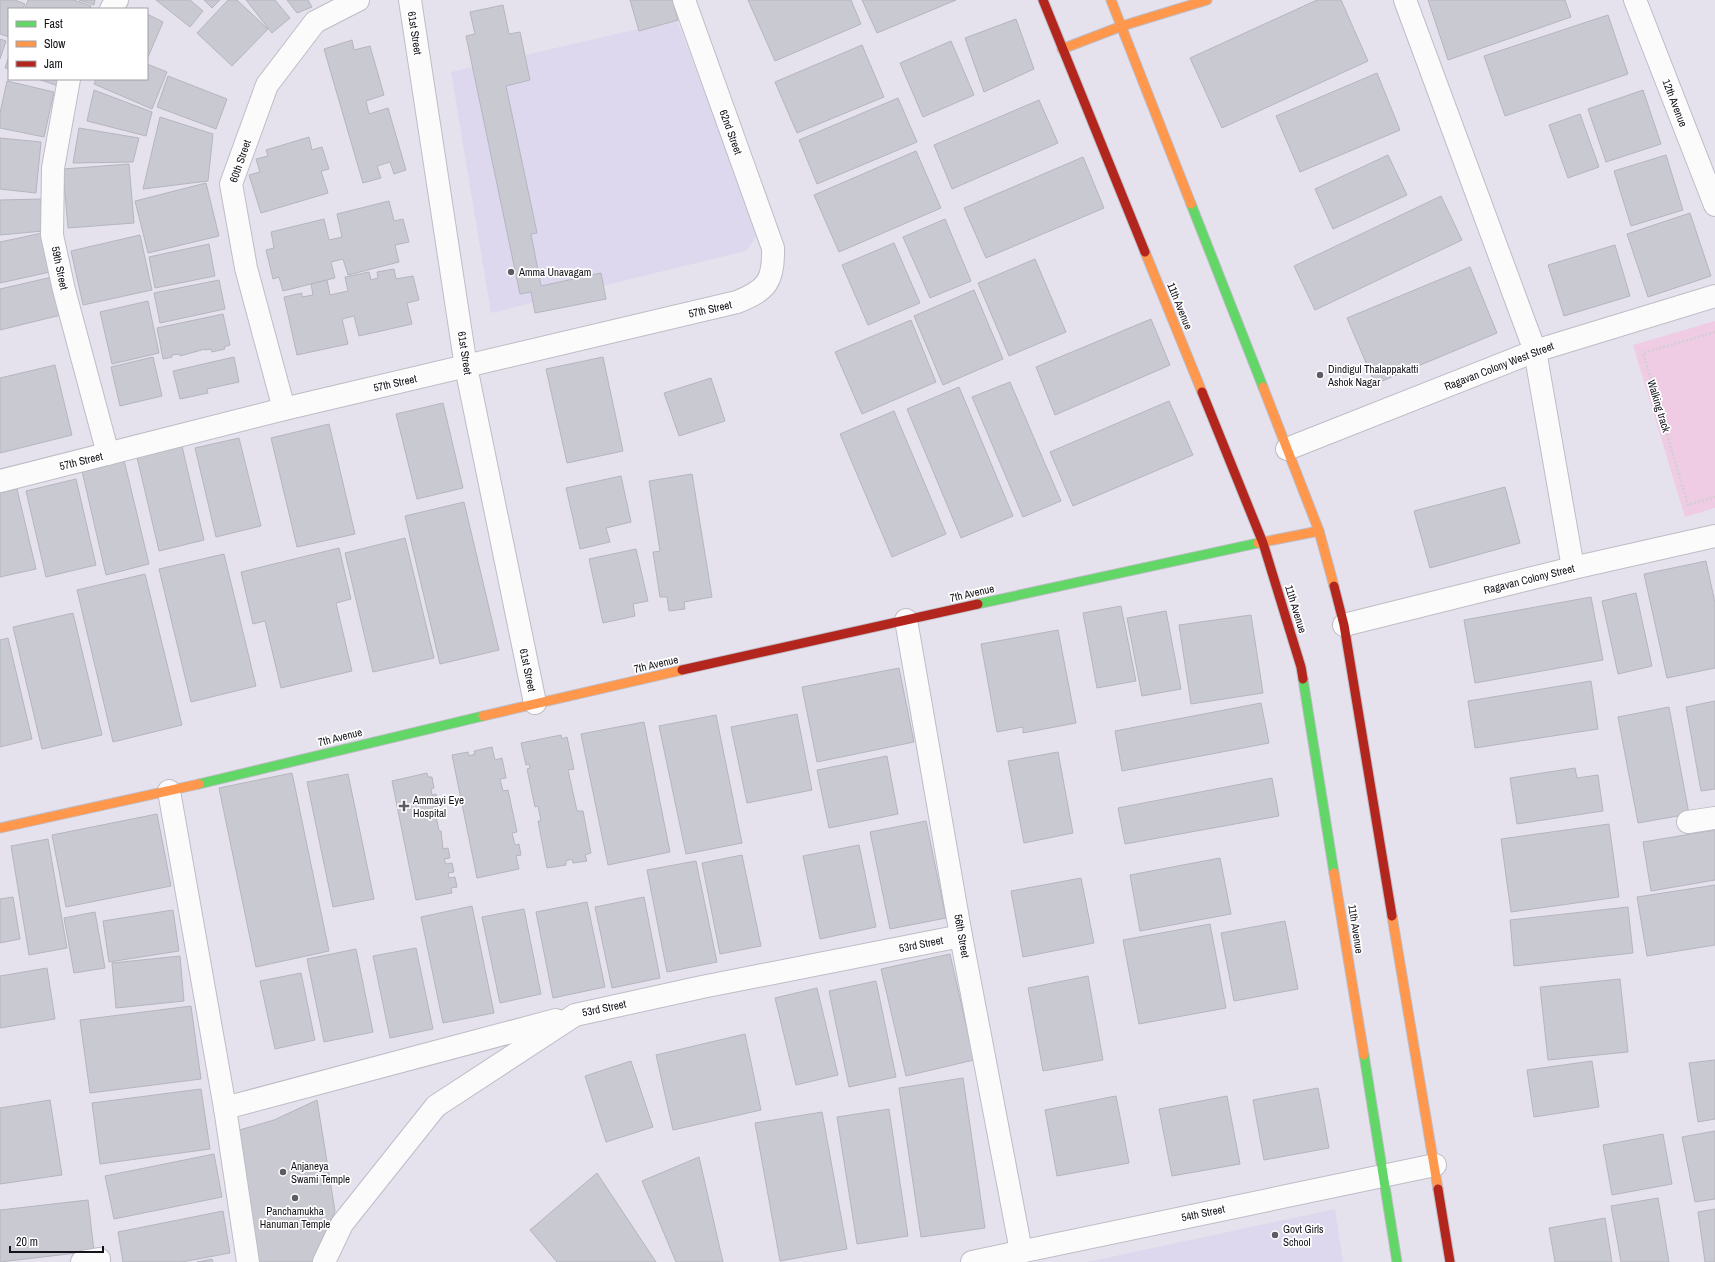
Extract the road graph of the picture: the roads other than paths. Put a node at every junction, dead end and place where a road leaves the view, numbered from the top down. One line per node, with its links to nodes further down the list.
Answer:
1 (358, 0): 17 (street, 60th Street)
2 (410, 0): 16 (street, 61st Street)
3 (684, 0): 13 (street, 62nd Street)
4 (1043, 0): 10 (main road, 11th Avenue)
5 (1111, 0): 9 (main road)
6 (1207, 0): 9 (main road)
7 (1405, 0): 15 (street)
8 (1635, 0): 12 (street, 12th Avenue)
9 (1122, 26): 10 (main road); 18 (main road)
10 (1062, 49): 23 (main road, 11th Avenue)
11 (69, 80): 19 (street, 59th Street)
12 (1715, 205)
13 (774, 265): 16 (street, 57th Street)
14 (1715, 296): 15 (street, Ragavan Colony West Street)
15 (1535, 351): 18 (street, Ragavan Colony West Street); 24 (street)
16 (466, 367): 17 (street, 57th Street); 27 (street, 61st Street)
17 (284, 409): 19 (street, 57th Street)
18 (1287, 449): 21 (main road)
19 (108, 454): 20 (street, 57th Street)
20 (0, 482)
21 (1319, 531): 23 (main road, 7th Avenue); 26 (main road)
22 (1715, 536): 24 (street, Ragavan Colony Street)
23 (1263, 543): 25 (main road, 7th Avenue); 36 (main road, 11th Avenue)
24 (1573, 568): 26 (street, Ragavan Colony Street)
25 (906, 620): 27 (main road, 7th Avenue); 32 (street, 56th Street)
26 (1344, 625): 35 (main road)
27 (535, 703): 28 (main road, 7th Avenue)
28 (169, 791): 31 (main road, 7th Avenue); 34 (street)
29 (1715, 818): 30 (street)
30 (1688, 822)
31 (0, 828)
32 (961, 936): 33 (street, 53rd Street); 37 (street, 56th Street)
33 (575, 1015): 34 (street); 39 (street, 53rd Street)
34 (225, 1108): 38 (street)
35 (1435, 1165): 36 (street, 54th Street); 42 (main road)
36 (1383, 1176): 37 (street, 54th Street); 41 (main road, 11th Avenue)
37 (1021, 1251): 40 (street, 54th Street)
38 (248, 1262)
39 (324, 1262)
40 (972, 1262)
41 (1396, 1262)
42 (1450, 1262)

